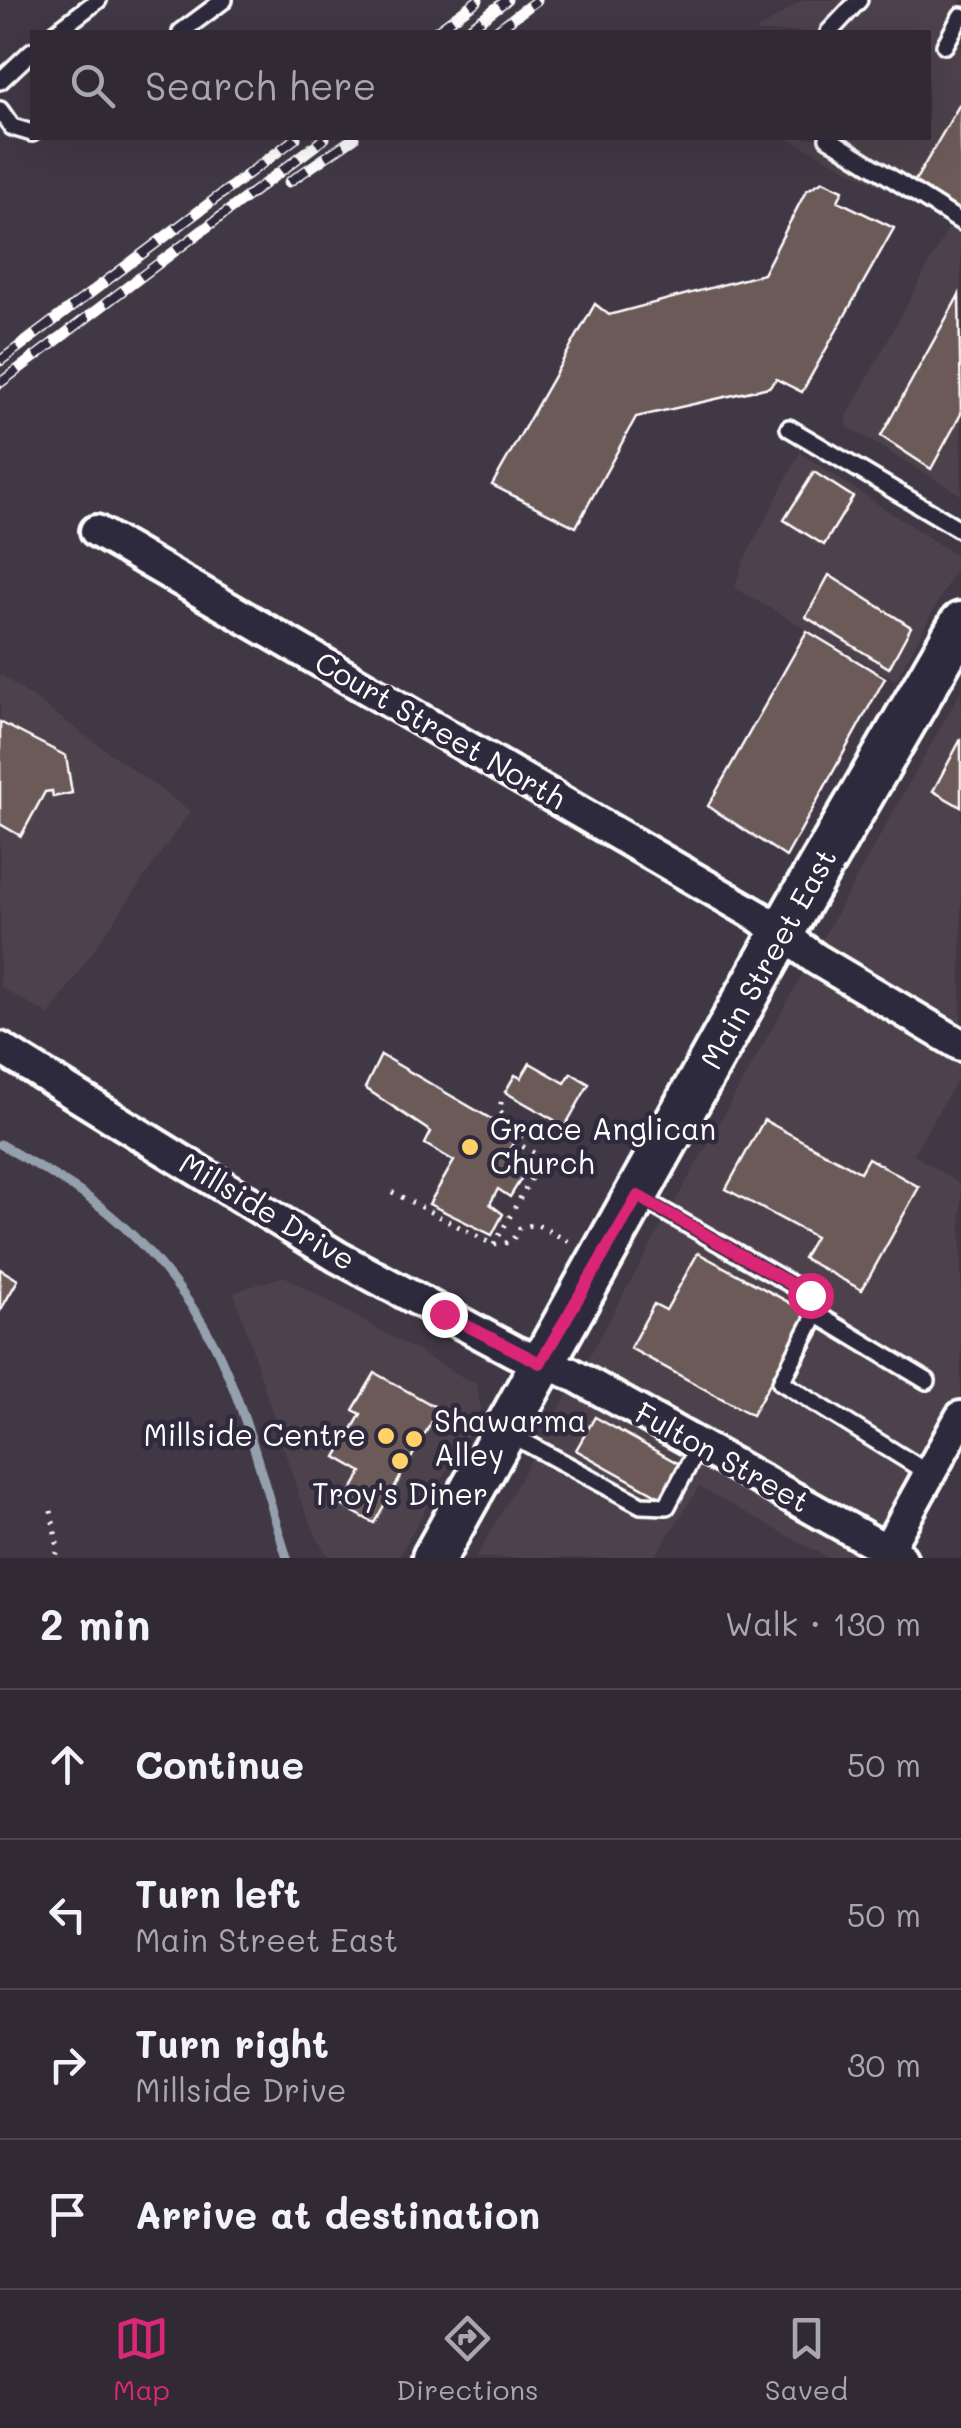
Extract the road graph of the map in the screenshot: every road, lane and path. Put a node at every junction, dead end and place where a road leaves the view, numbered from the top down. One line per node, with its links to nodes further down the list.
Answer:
1 (98, 0): 5 (lane)
2 (224, 0): 6 (lane)
3 (859, 0): 7 (lane)
4 (961, 16): 8 (lane)
5 (59, 30)
6 (184, 30)
7 (832, 30)
8 (945, 45)
9 (30, 53): 10 (lane)
10 (0, 80)
11 (0, 110): 12 (lane)
12 (30, 133)
13 (831, 140): 14 (lane)
14 (961, 222)
15 (789, 428): 16 (lane)
16 (961, 530)
17 (96, 531): 19 (street, Court Street North)
18 (961, 624): 19 (main road, Main Street East)
19 (784, 932): 20 (street, Court Street North); 24 (main road, Main Street East)
20 (961, 1045)
21 (0, 1048): 28 (street, Millside Drive)
22 (502, 1096): 25 (path)
23 (392, 1192): 25 (path)
24 (638, 1196): 27 (lane); 28 (main road, Main Street East)
25 (494, 1245): 26 (path)
26 (576, 1246)
27 (816, 1314): 29 (lane); 33 (lane)
28 (540, 1363): 31 (main road, Main Street East); 32 (street, Fulton Street)
29 (926, 1382)
30 (961, 1416): 33 (street)
31 (504, 1431): 32 (lane); 37 (main road, Main Street East)
32 (699, 1445): 35 (street, Fulton Street)
33 (928, 1473): 35 (street)
34 (52, 1511): 36 (path)
35 (894, 1554)
36 (55, 1558)
37 (434, 1558)

